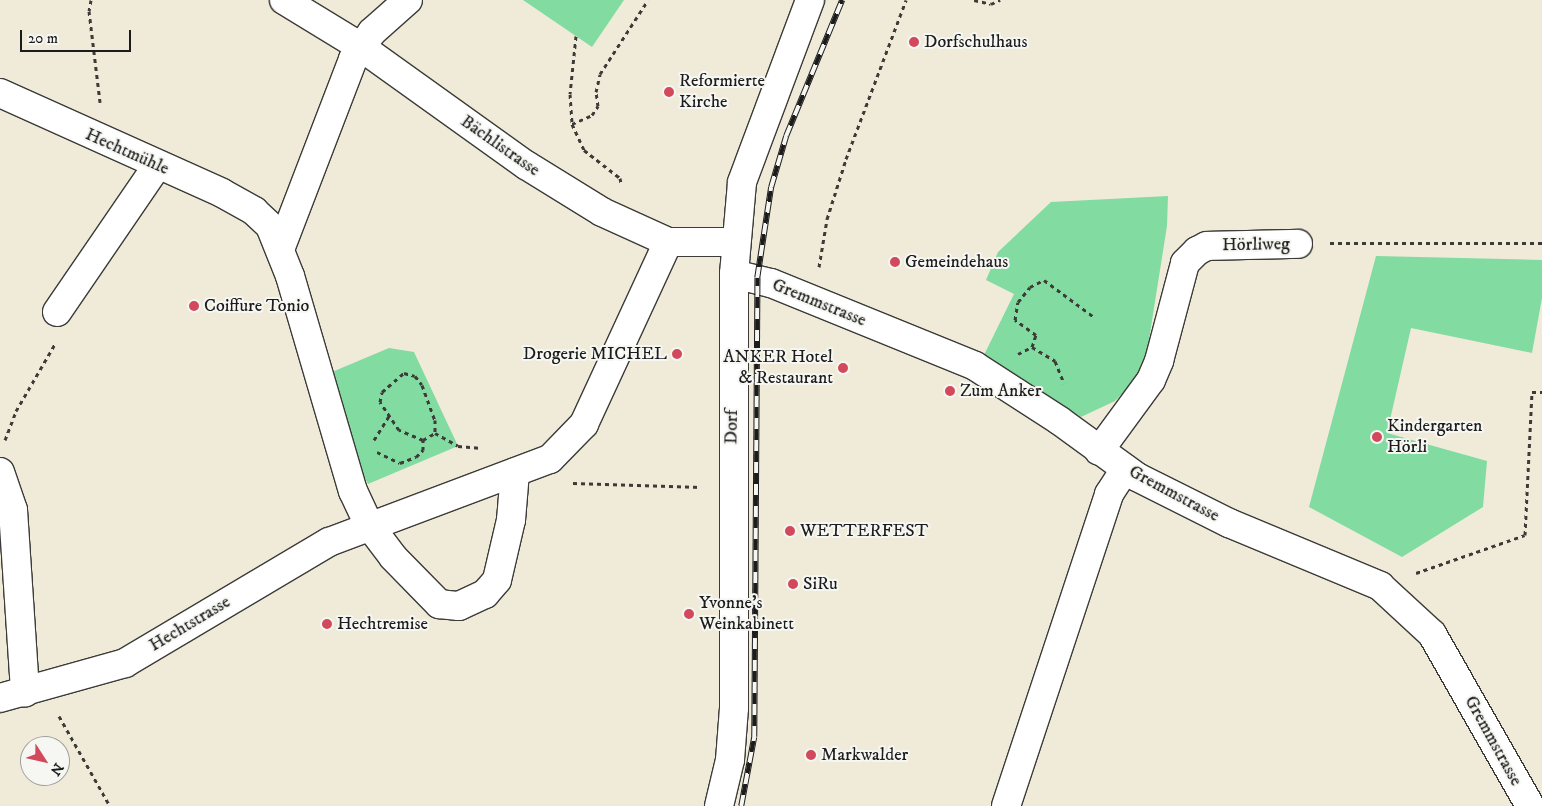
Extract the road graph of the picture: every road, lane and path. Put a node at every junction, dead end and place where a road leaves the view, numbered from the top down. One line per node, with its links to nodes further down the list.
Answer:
1 (91, 0): 13 (path)
2 (284, 0): 10 (street, Bächlistrasse)
3 (408, 0): 10 (street)
4 (648, 0): 12 (path)
5 (906, 0): 22 (path)
6 (974, 0): 7 (path)
7 (1000, 0)
8 (806, 1): 17 (street, Dorf)
9 (576, 36): 12 (path)
10 (361, 46): 16 (street, Bächlistrasse); 20 (street)
11 (0, 93): 13 (street, Hechtmühle)
12 (572, 124): 15 (path)
13 (118, 148): 14 (street, Hechtmühle)
14 (157, 166): 20 (street, Hechtmühle); 23 (street)
15 (622, 192)
16 (668, 242): 17 (street, Bächlistrasse); 35 (street, Hechtstrasse)
17 (735, 242): 21 (street, Dorf)
18 (1542, 243): 19 (path, Hörliweg)
19 (1298, 244): 34 (street, Hörliweg)
20 (281, 247): 40 (street)
21 (734, 274): 34 (street, Gremmstrasse); 44 (street, Dorf)
22 (816, 277)
23 (57, 312): 32 (path)
24 (1094, 317): 25 (path)
25 (1032, 347): 26 (path); 27 (path)
26 (1019, 354)
27 (1066, 392)
28 (1542, 392): 41 (path)
29 (389, 416): 30 (path); 31 (path); 31 (path)
30 (435, 433): 31 (path); 33 (path)
31 (423, 440)
32 (3, 444)
33 (482, 448)
34 (1100, 451): 36 (street, Gremmstrasse)
35 (550, 459): 38 (street, Hechtstrasse); 39 (path)
36 (1125, 469): 41 (street, Gremmstrasse); 45 (street)
37 (0, 472): 42 (street)
38 (515, 472): 40 (street, Hechtstrasse); 40 (street)
39 (687, 488)
40 (369, 525): 42 (street, Hechtstrasse)
41 (1380, 586): 46 (street, Gremmstrasse)
42 (22, 693): 43 (path)
43 (110, 806)
44 (719, 806)
45 (1006, 806)
46 (1530, 806)

